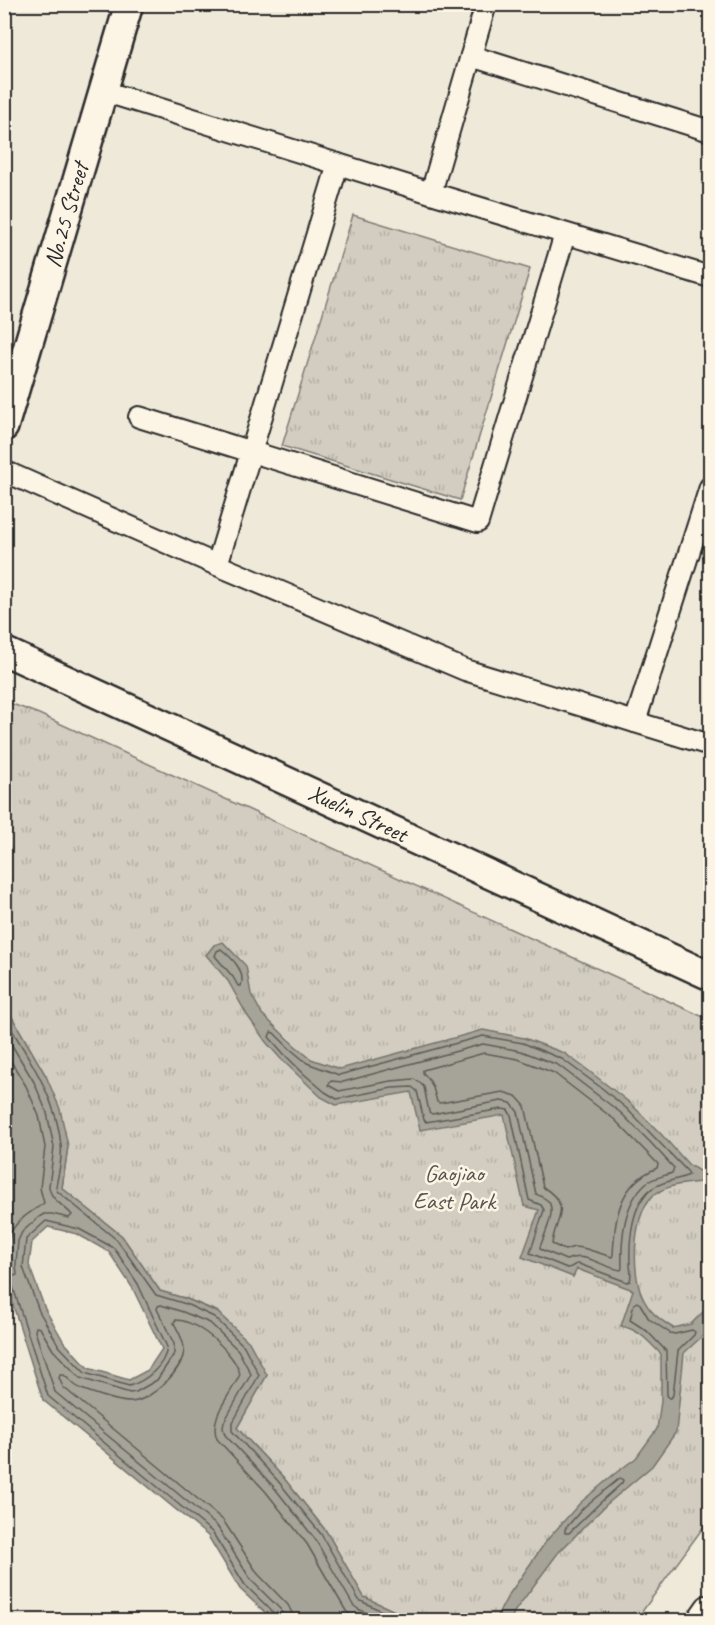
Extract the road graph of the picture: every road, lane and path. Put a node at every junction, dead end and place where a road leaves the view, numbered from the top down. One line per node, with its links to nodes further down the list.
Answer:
1 (129, 4): 4 (main road, No.25 Street)
2 (486, 4): 3 (street)
3 (471, 56): 5 (street); 7 (street)
4 (103, 91): 6 (street); 11 (main road, No.25 Street)
5 (711, 131)
6 (338, 164): 7 (street); 12 (street)
7 (431, 193): 8 (street)
8 (565, 234): 9 (street); 12 (street)
9 (711, 277)
10 (139, 417): 12 (street)
11 (4, 427)
12 (251, 453): 15 (street)
13 (4, 471): 15 (street)
14 (711, 487): 17 (street)
15 (217, 565): 17 (street)
16 (4, 651): 19 (main road, Xuelin Street)
17 (635, 722): 18 (street)
18 (711, 745)
19 (711, 976)
20 (711, 1610): 21 (main road)
21 (703, 1620)

